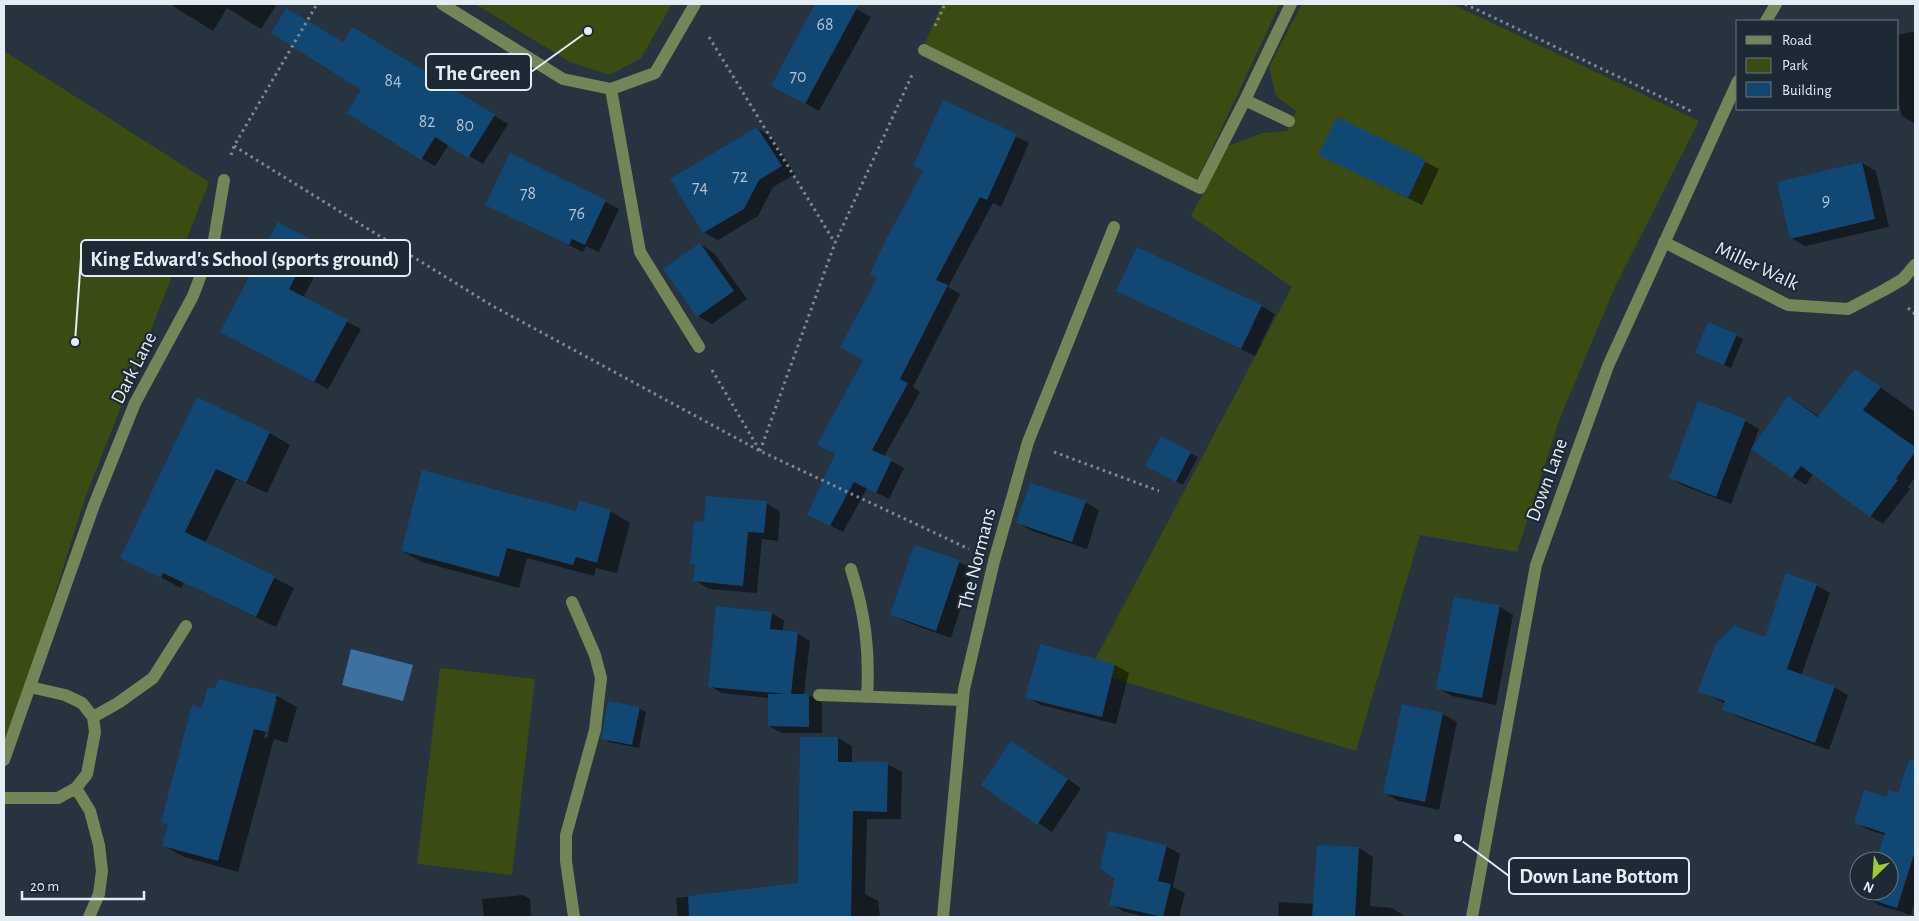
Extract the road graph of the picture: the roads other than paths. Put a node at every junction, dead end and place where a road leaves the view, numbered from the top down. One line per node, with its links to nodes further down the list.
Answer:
1 (442, 4): 8 (street)
2 (1292, 4): 9 (street)
3 (1776, 4): 5 (street)
4 (694, 6): 8 (street)
5 (1767, 20)
6 (924, 50): 9 (street)
7 (1736, 85): 13 (street, Down Lane)
8 (610, 89): 15 (street)
9 (1245, 100): 10 (street)
10 (1289, 121)
11 (224, 180): 19 (street, Dark Lane)
12 (1114, 227): 22 (street, The Normans)
13 (1664, 242): 14 (street, Miller Walk); 30 (street, Down Lane)
14 (1915, 265)
15 (699, 347)
16 (851, 570): 21 (street)
17 (572, 602): 28 (street)
18 (186, 626): 23 (street)
19 (30, 687): 23 (street); 24 (street, Dark Lane)
20 (819, 695): 21 (street)
21 (867, 697): 22 (street)
22 (963, 700): 29 (street, The Normans)
23 (93, 717): 25 (street)
24 (4, 760)
25 (76, 788): 26 (street); 27 (street)
26 (4, 798)
27 (89, 917)
28 (574, 917)
29 (943, 917)
30 (1472, 917)

